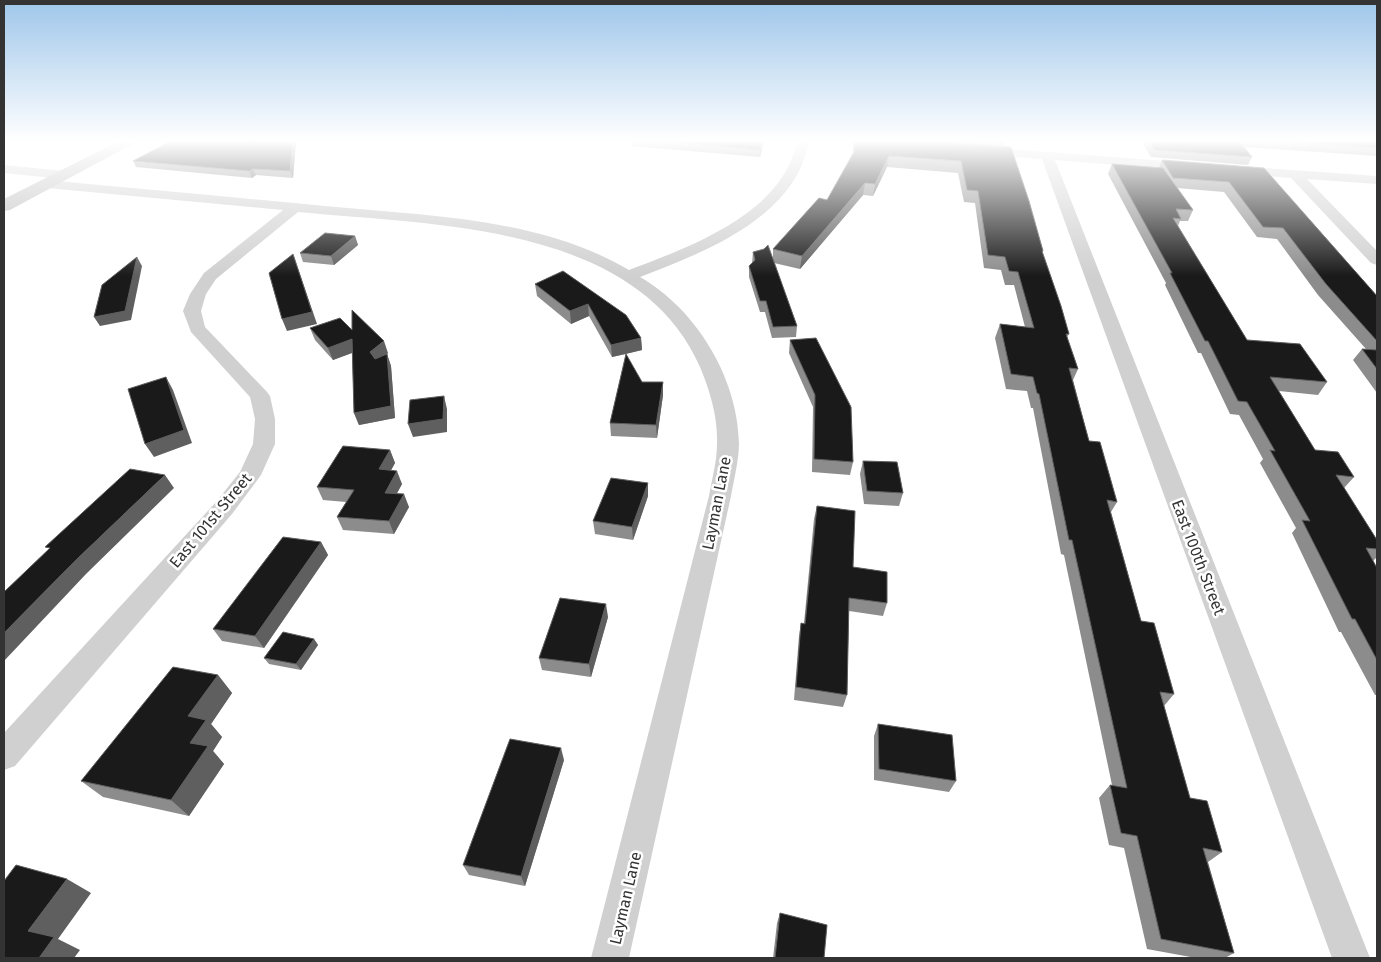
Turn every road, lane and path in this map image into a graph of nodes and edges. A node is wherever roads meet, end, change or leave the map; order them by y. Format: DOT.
graph roads {
  1 [pos="43,186"];
  2 [pos="67,186"];
  3 [pos="783,186"];
  4 [pos="1058,186"];
  5 [pos="1306,186"];
  6 [pos="4,206"];
  7 [pos="296,207"];
  8 [pos="1377,260"];
  9 [pos="628,276"];
  10 [pos="4,755"];
  11 [pos="610,958"];
  12 [pos="1351,958"];
  1 -- 6 [label="street"];
  2 -- 7 [label="street, Layman Lane"];
  3 -- 9 [label="street"];
  4 -- 12 [label="street, East 100th Street"];
  5 -- 8 [label="street"];
  7 -- 9 [label="street, Layman Lane"];
  7 -- 10 [label="street, East 101st Street"];
  9 -- 11 [label="street, Layman Lane"];
}
